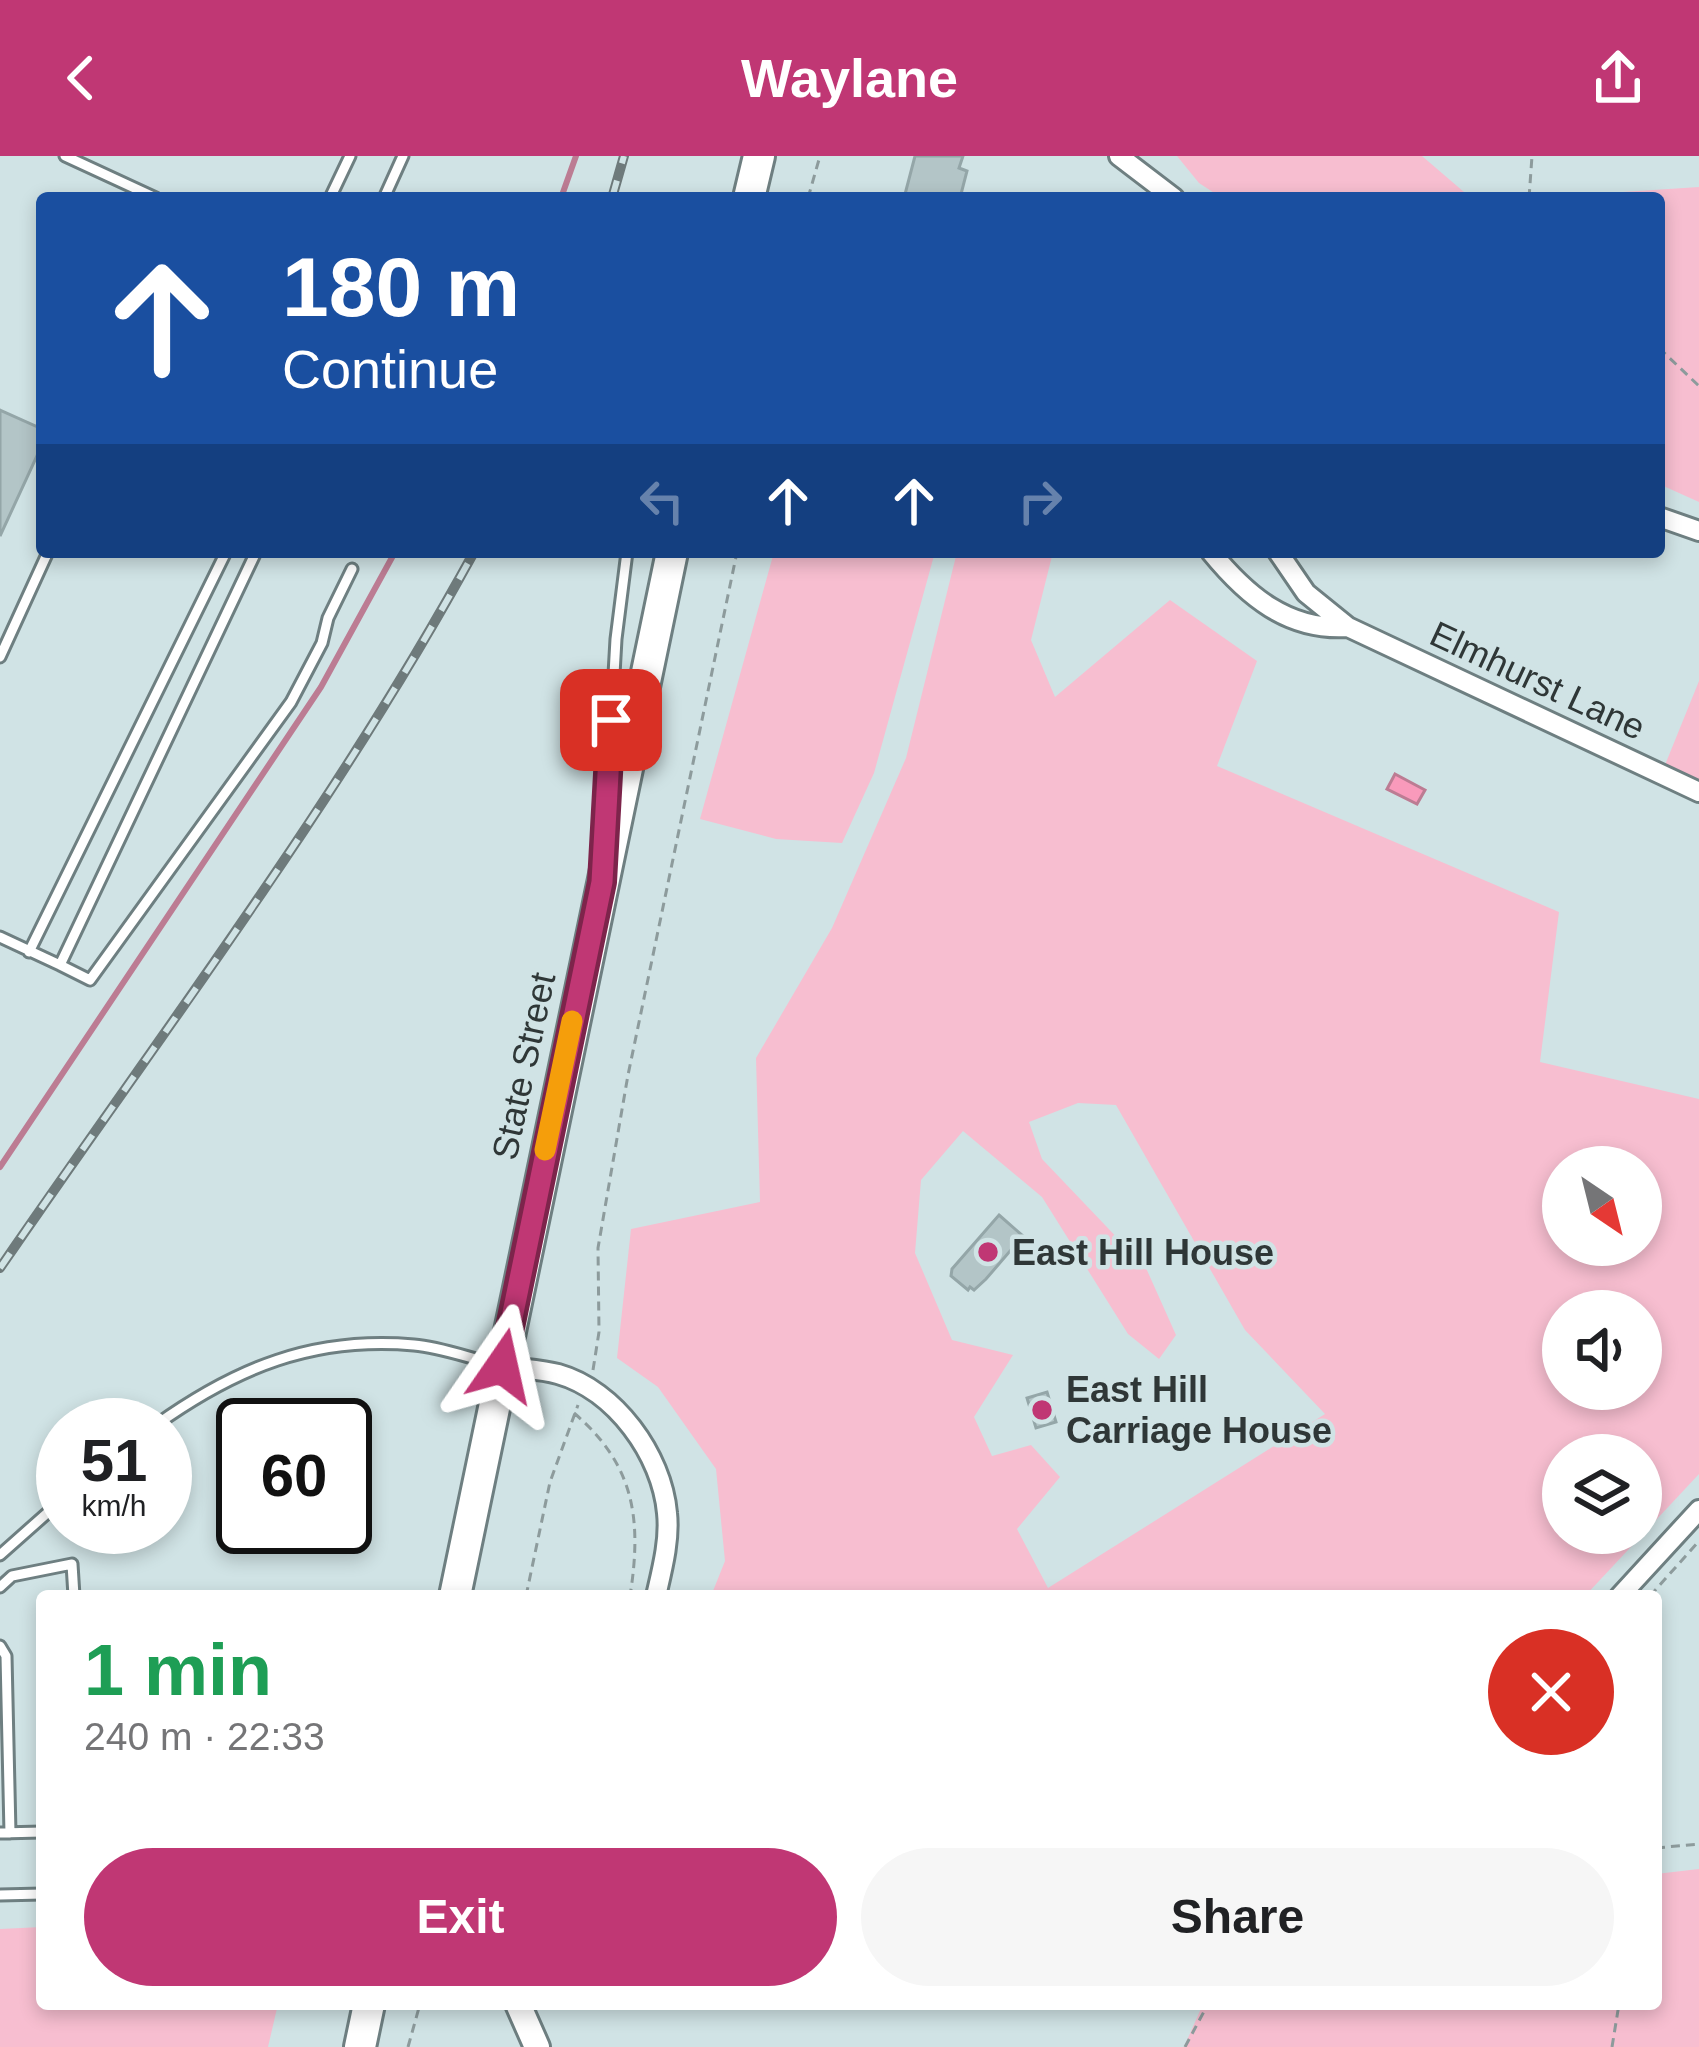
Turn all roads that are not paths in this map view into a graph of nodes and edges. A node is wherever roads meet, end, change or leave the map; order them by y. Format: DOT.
graph roads {
  1 [pos="65,156"];
  2 [pos="104,156"];
  3 [pos="350,156"];
  4 [pos="403,156"];
  5 [pos="759,156"];
  6 [pos="1119,156"];
  7 [pos="97,172"];
  8 [pos="142,192"];
  9 [pos="333,192"];
  10 [pos="387,192"];
  11 [pos="755,192"];
  12 [pos="1166,192"];
  13 [pos="1665,519"];
  14 [pos="1699,531"];
  15 [pos="45,558"];
  16 [pos="223,558"];
  17 [pos="253,558"];
  18 [pos="626,558"];
  19 [pos="671,558"];
  20 [pos="1216,558"];
  21 [pos="1281,558"];
  22 [pos="352,569"];
  23 [pos="1348,627"];
  24 [pos="0,656"];
  25 [pos="1699,792"];
  26 [pos="602,882"];
  27 [pos="0,937"];
  28 [pos="29,952"];
  29 [pos="60,965"];
  30 [pos="502,1366"];
  31 [pos="192,1399"];
  32 [pos="1699,1510"];
  33 [pos="36,1523"];
  34 [pos="0,1555"];
  35 [pos="0,1587"];
  36 [pos="74,1590"];
  37 [pos="455,1590"];
  38 [pos="657,1590"];
  39 [pos="1626,1590"];
  40 [pos="0,1646"];
  41 [pos="36,1832"];
  42 [pos="5,1833"];
  43 [pos="36,1894"];
  44 [pos="0,1895"];
  45 [pos="368,2010"];
  46 [pos="521,2010"];
  47 [pos="360,2047"];
  48 [pos="537,2047"];
  1 -- 7 [label="lane"];
  2 -- 7 [label="lane"];
  3 -- 9 [label="lane"];
  4 -- 10 [label="lane"];
  5 -- 11 [label="main road"];
  6 -- 12 [label="street"];
  7 -- 8 [label="lane"];
  13 -- 14 [label="street"];
  15 -- 24 [label="lane"];
  16 -- 28 [label="lane"];
  17 -- 29 [label="lane"];
  18 -- 26 [label="lane"];
  19 -- 26 [label="main road, State Street"];
  20 -- 23 [label="street, Elmhurst Lane"];
  21 -- 23 [label="street, Elmhurst Lane"];
  22 -- 29 [label="lane"];
  23 -- 25 [label="street, Elmhurst Lane"];
  26 -- 30 [label="main road, State Street"];
  27 -- 28 [label="lane"];
  28 -- 29 [label="lane"];
  30 -- 31 [label="lane"];
  30 -- 37 [label="main road, State Street"];
  30 -- 38 [label="street"];
  32 -- 39 [label="street"];
  33 -- 34 [label="lane"];
  35 -- 36 [label="lane"];
  40 -- 42 [label="lane"];
  41 -- 42 [label="lane"];
  43 -- 44 [label="lane"];
  45 -- 47 [label="main road"];
  46 -- 48 [label="street"];
}
